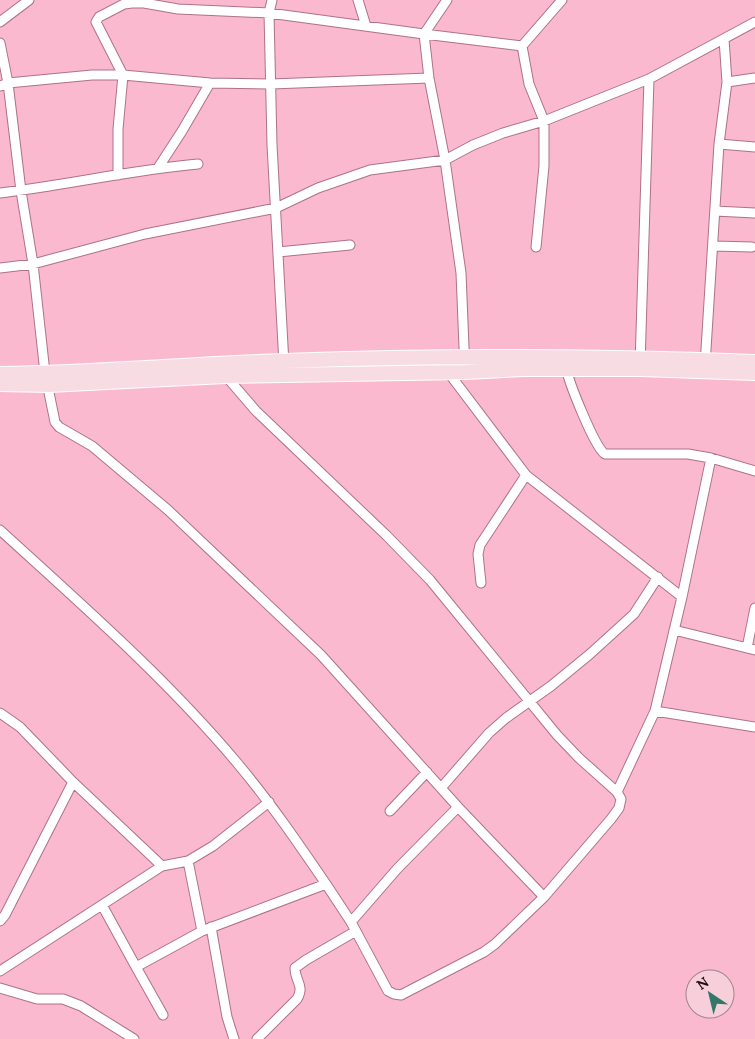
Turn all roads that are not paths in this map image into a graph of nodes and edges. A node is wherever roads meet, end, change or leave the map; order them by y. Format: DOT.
graph roads {
  1 [pos="29,0"];
  2 [pos="272,0"];
  3 [pos="358,0"];
  4 [pos="447,0"];
  5 [pos="562,0"];
  6 [pos="207,5"];
  7 [pos="269,13"];
  8 [pos="0,22"];
  9 [pos="755,22"];
  10 [pos="366,26"];
  11 [pos="424,34"];
  12 [pos="724,39"];
  13 [pos="0,43"];
  14 [pos="522,46"];
  15 [pos="123,74"];
  16 [pos="428,78"];
  17 [pos="755,78"];
  18 [pos="649,79"];
  19 [pos="727,82"];
  20 [pos="210,83"];
  21 [pos="4,84"];
  22 [pos="271,84"];
  23 [pos="544,121"];
  24 [pos="719,144"];
  25 [pos="755,147"];
  26 [pos="445,160"];
  27 [pos="198,164"];
  28 [pos="158,168"];
  29 [pos="118,175"];
  30 [pos="21,191"];
  31 [pos="0,193"];
  32 [pos="276,208"];
  33 [pos="715,211"];
  34 [pos="755,213"];
  35 [pos="350,245"];
  36 [pos="713,246"];
  37 [pos="536,247"];
  38 [pos="752,247"];
  39 [pos="278,252"];
  40 [pos="33,264"];
  41 [pos="0,268"];
  42 [pos="464,357"];
  43 [pos="445,358"];
  44 [pos="755,362"];
  45 [pos="525,363"];
  46 [pos="566,364"];
  47 [pos="640,364"];
  48 [pos="705,366"];
  49 [pos="284,368"];
  50 [pos="222,370"];
  51 [pos="448,372"];
  52 [pos="465,372"];
  53 [pos="755,373"];
  54 [pos="0,374"];
  55 [pos="47,379"];
  56 [pos="0,384"];
  57 [pos="711,458"];
  58 [pos="755,470"];
  59 [pos="526,475"];
  60 [pos="0,530"];
  61 [pos="658,577"];
  62 [pos="480,583"];
  63 [pos="682,597"];
  64 [pos="755,608"];
  65 [pos="674,630"];
  66 [pos="751,649"];
  67 [pos="530,701"];
  68 [pos="654,711"];
  69 [pos="0,713"];
  70 [pos="755,727"];
  71 [pos="427,772"];
  72 [pos="73,782"];
  73 [pos="440,788"];
  74 [pos="617,792"];
  75 [pos="269,802"];
  76 [pos="458,807"];
  77 [pos="390,810"];
  78 [pos="188,861"];
  79 [pos="162,866"];
  80 [pos="326,884"];
  81 [pos="544,897"];
  82 [pos="102,905"];
  83 [pos="0,921"];
  84 [pos="351,922"];
  85 [pos="211,927"];
  86 [pos="202,931"];
  87 [pos="356,931"];
  88 [pos="136,967"];
  89 [pos="0,971"];
  90 [pos="0,988"];
  91 [pos="163,1015"];
  92 [pos="134,1039"];
  93 [pos="234,1039"];
  94 [pos="257,1039"];
  1 -- 8 [label="street"];
  2 -- 7 [label="street"];
  3 -- 10 [label="street"];
  4 -- 11 [label="street"];
  5 -- 14 [label="street"];
  6 -- 7 [label="street"];
  6 -- 15 [label="street"];
  7 -- 10 [label="street"];
  7 -- 22 [label="street"];
  9 -- 12 [label="street"];
  10 -- 11 [label="street"];
  11 -- 14 [label="street"];
  11 -- 16 [label="street"];
  12 -- 18 [label="street"];
  12 -- 19 [label="street"];
  13 -- 21 [label="street"];
  14 -- 23 [label="street"];
  15 -- 20 [label="street"];
  15 -- 21 [label="street"];
  15 -- 29 [label="street"];
  16 -- 22 [label="street"];
  16 -- 26 [label="street"];
  17 -- 19 [label="street"];
  18 -- 23 [label="street"];
  18 -- 47 [label="street"];
  19 -- 24 [label="street"];
  20 -- 22 [label="street"];
  20 -- 28 [label="street"];
  21 -- 30 [label="street"];
  22 -- 32 [label="street"];
  23 -- 26 [label="street"];
  23 -- 37 [label="street"];
  24 -- 25 [label="street"];
  24 -- 33 [label="street"];
  26 -- 32 [label="street"];
  26 -- 42 [label="street"];
  27 -- 28 [label="street"];
  28 -- 29 [label="street"];
  29 -- 30 [label="street"];
  30 -- 31 [label="street"];
  30 -- 40 [label="street"];
  32 -- 39 [label="street"];
  32 -- 40 [label="street"];
  33 -- 34 [label="street"];
  33 -- 36 [label="street"];
  35 -- 39 [label="street"];
  36 -- 38 [label="street"];
  36 -- 48 [label="street"];
  39 -- 49 [label="street"];
  40 -- 41 [label="street"];
  40 -- 55 [label="street"];
  42 -- 43 [label="main road"];
  42 -- 45 [label="main road"];
  42 -- 52 [label="street"];
  43 -- 49 [label="main road"];
  43 -- 51 [label="street"];
  44 -- 48 [label="main road"];
  45 -- 46 [label="main road"];
  45 -- 52 [label="main road"];
  46 -- 47 [label="main road"];
  46 -- 57 [label="street"];
  47 -- 48 [label="main road"];
  48 -- 53 [label="main road"];
  49 -- 50 [label="main road"];
  49 -- 51 [label="main road"];
  50 -- 55 [label="main road"];
  50 -- 67 [label="street"];
  51 -- 52 [label="main road"];
  51 -- 59 [label="street"];
  54 -- 55 [label="main road"];
  55 -- 56 [label="main road"];
  55 -- 71 [label="street"];
  57 -- 58 [label="street"];
  57 -- 63 [label="street"];
  59 -- 61 [label="street"];
  59 -- 62 [label="street"];
  60 -- 75 [label="street"];
  61 -- 63 [label="street"];
  61 -- 67 [label="street"];
  63 -- 65 [label="street"];
  64 -- 66 [label="street"];
  65 -- 66 [label="street"];
  65 -- 68 [label="street"];
  67 -- 73 [label="street"];
  67 -- 74 [label="street"];
  68 -- 70 [label="street"];
  68 -- 74 [label="street"];
  69 -- 72 [label="street"];
  71 -- 73 [label="street"];
  71 -- 77 [label="street"];
  72 -- 79 [label="street"];
  72 -- 83 [label="street"];
  73 -- 76 [label="street"];
  74 -- 81 [label="street"];
  75 -- 78 [label="street"];
  75 -- 80 [label="street"];
  76 -- 81 [label="street"];
  76 -- 84 [label="street"];
  78 -- 79 [label="street"];
  78 -- 86 [label="street"];
  79 -- 82 [label="street"];
  80 -- 84 [label="street"];
  80 -- 85 [label="street"];
  81 -- 87 [label="street"];
  82 -- 88 [label="street"];
  82 -- 89 [label="street"];
  84 -- 87 [label="street"];
  85 -- 86 [label="street"];
  85 -- 93 [label="street"];
  86 -- 88 [label="street"];
  87 -- 94 [label="street"];
  88 -- 91 [label="street"];
  90 -- 92 [label="street"];
}
